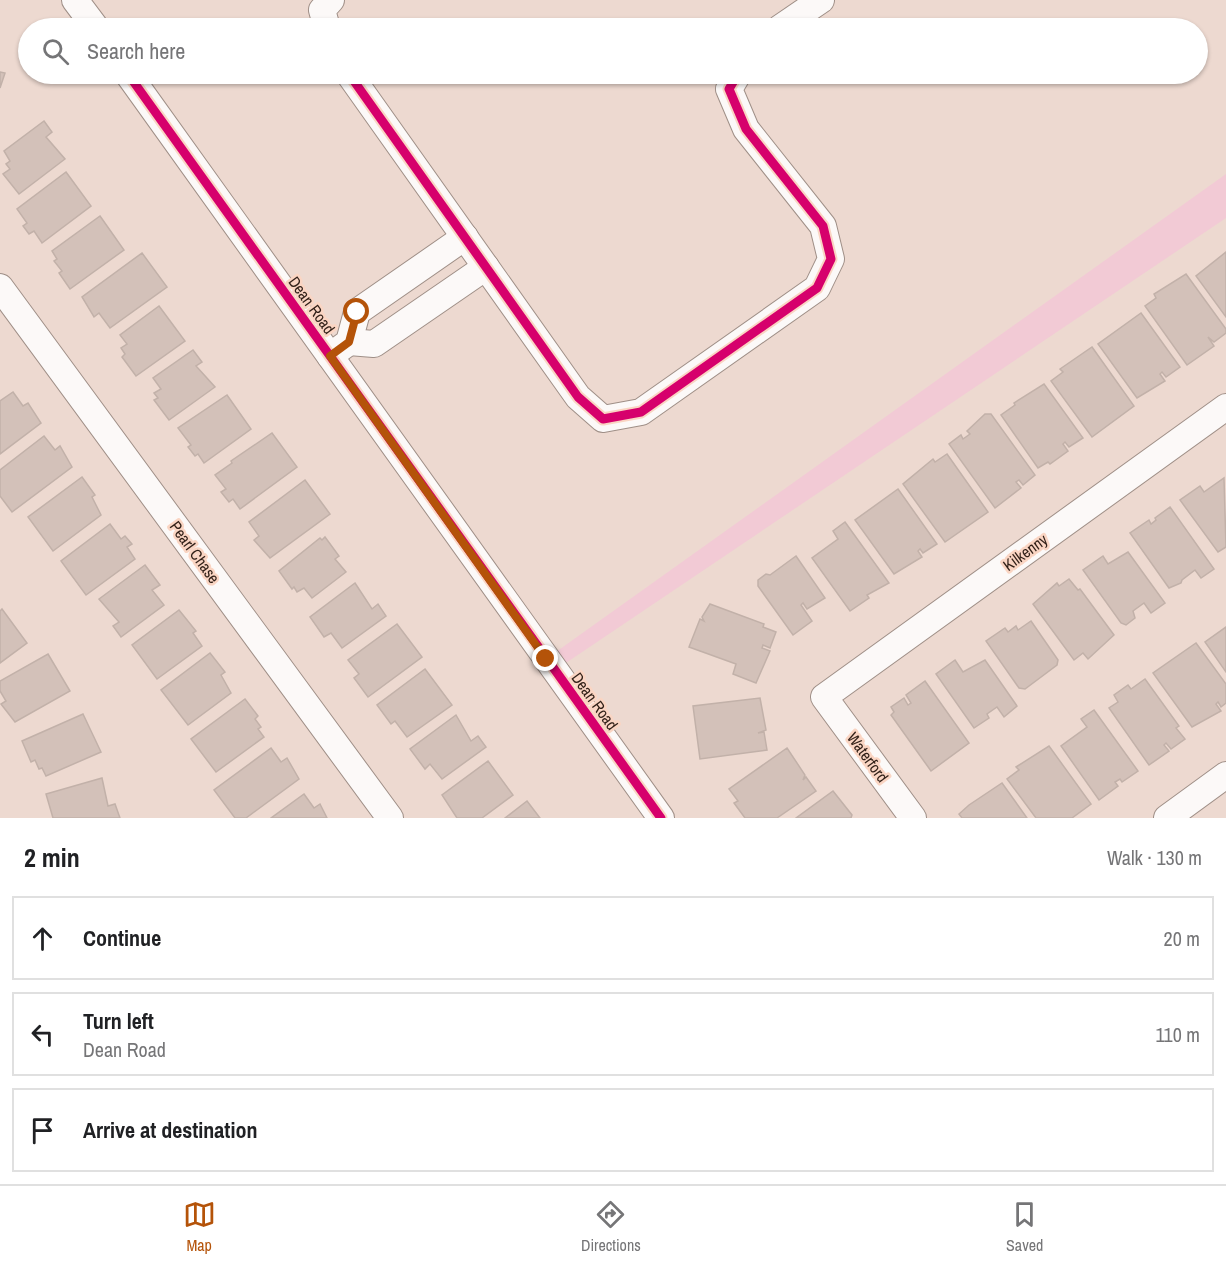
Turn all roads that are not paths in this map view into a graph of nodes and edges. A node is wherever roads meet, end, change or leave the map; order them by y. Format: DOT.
graph roads {
  1 [pos="75,0"];
  2 [pos="331,0"];
  3 [pos="821,0"];
  4 [pos="88,18"];
  5 [pos="324,18"];
  6 [pos="795,18"];
  7 [pos="136,84"];
  8 [pos="356,84"];
  9 [pos="732,84"];
  10 [pos="465,237"];
  11 [pos="486,267"];
  12 [pos="0,287"];
  13 [pos="339,349"];
  14 [pos="1226,407"];
  15 [pos="824,697"];
  16 [pos="1226,775"];
  17 [pos="390,818"];
  18 [pos="661,818"];
  19 [pos="913,818"];
  20 [pos="1167,818"];
  1 -- 4 [label="street"];
  2 -- 5 [label="street"];
  3 -- 6 [label="street"];
  7 -- 13 [label="street, Dean Road"];
  8 -- 10 [label="street"];
  9 -- 11 [label="street"];
  10 -- 11 [label="street"];
  10 -- 13 [label="street"];
  11 -- 13 [label="street"];
  12 -- 17 [label="street, Pearl Chase"];
  13 -- 18 [label="street, Dean Road"];
  14 -- 15 [label="street, Kilkenny"];
  15 -- 19 [label="street, Waterford"];
  16 -- 20 [label="street"];
}
